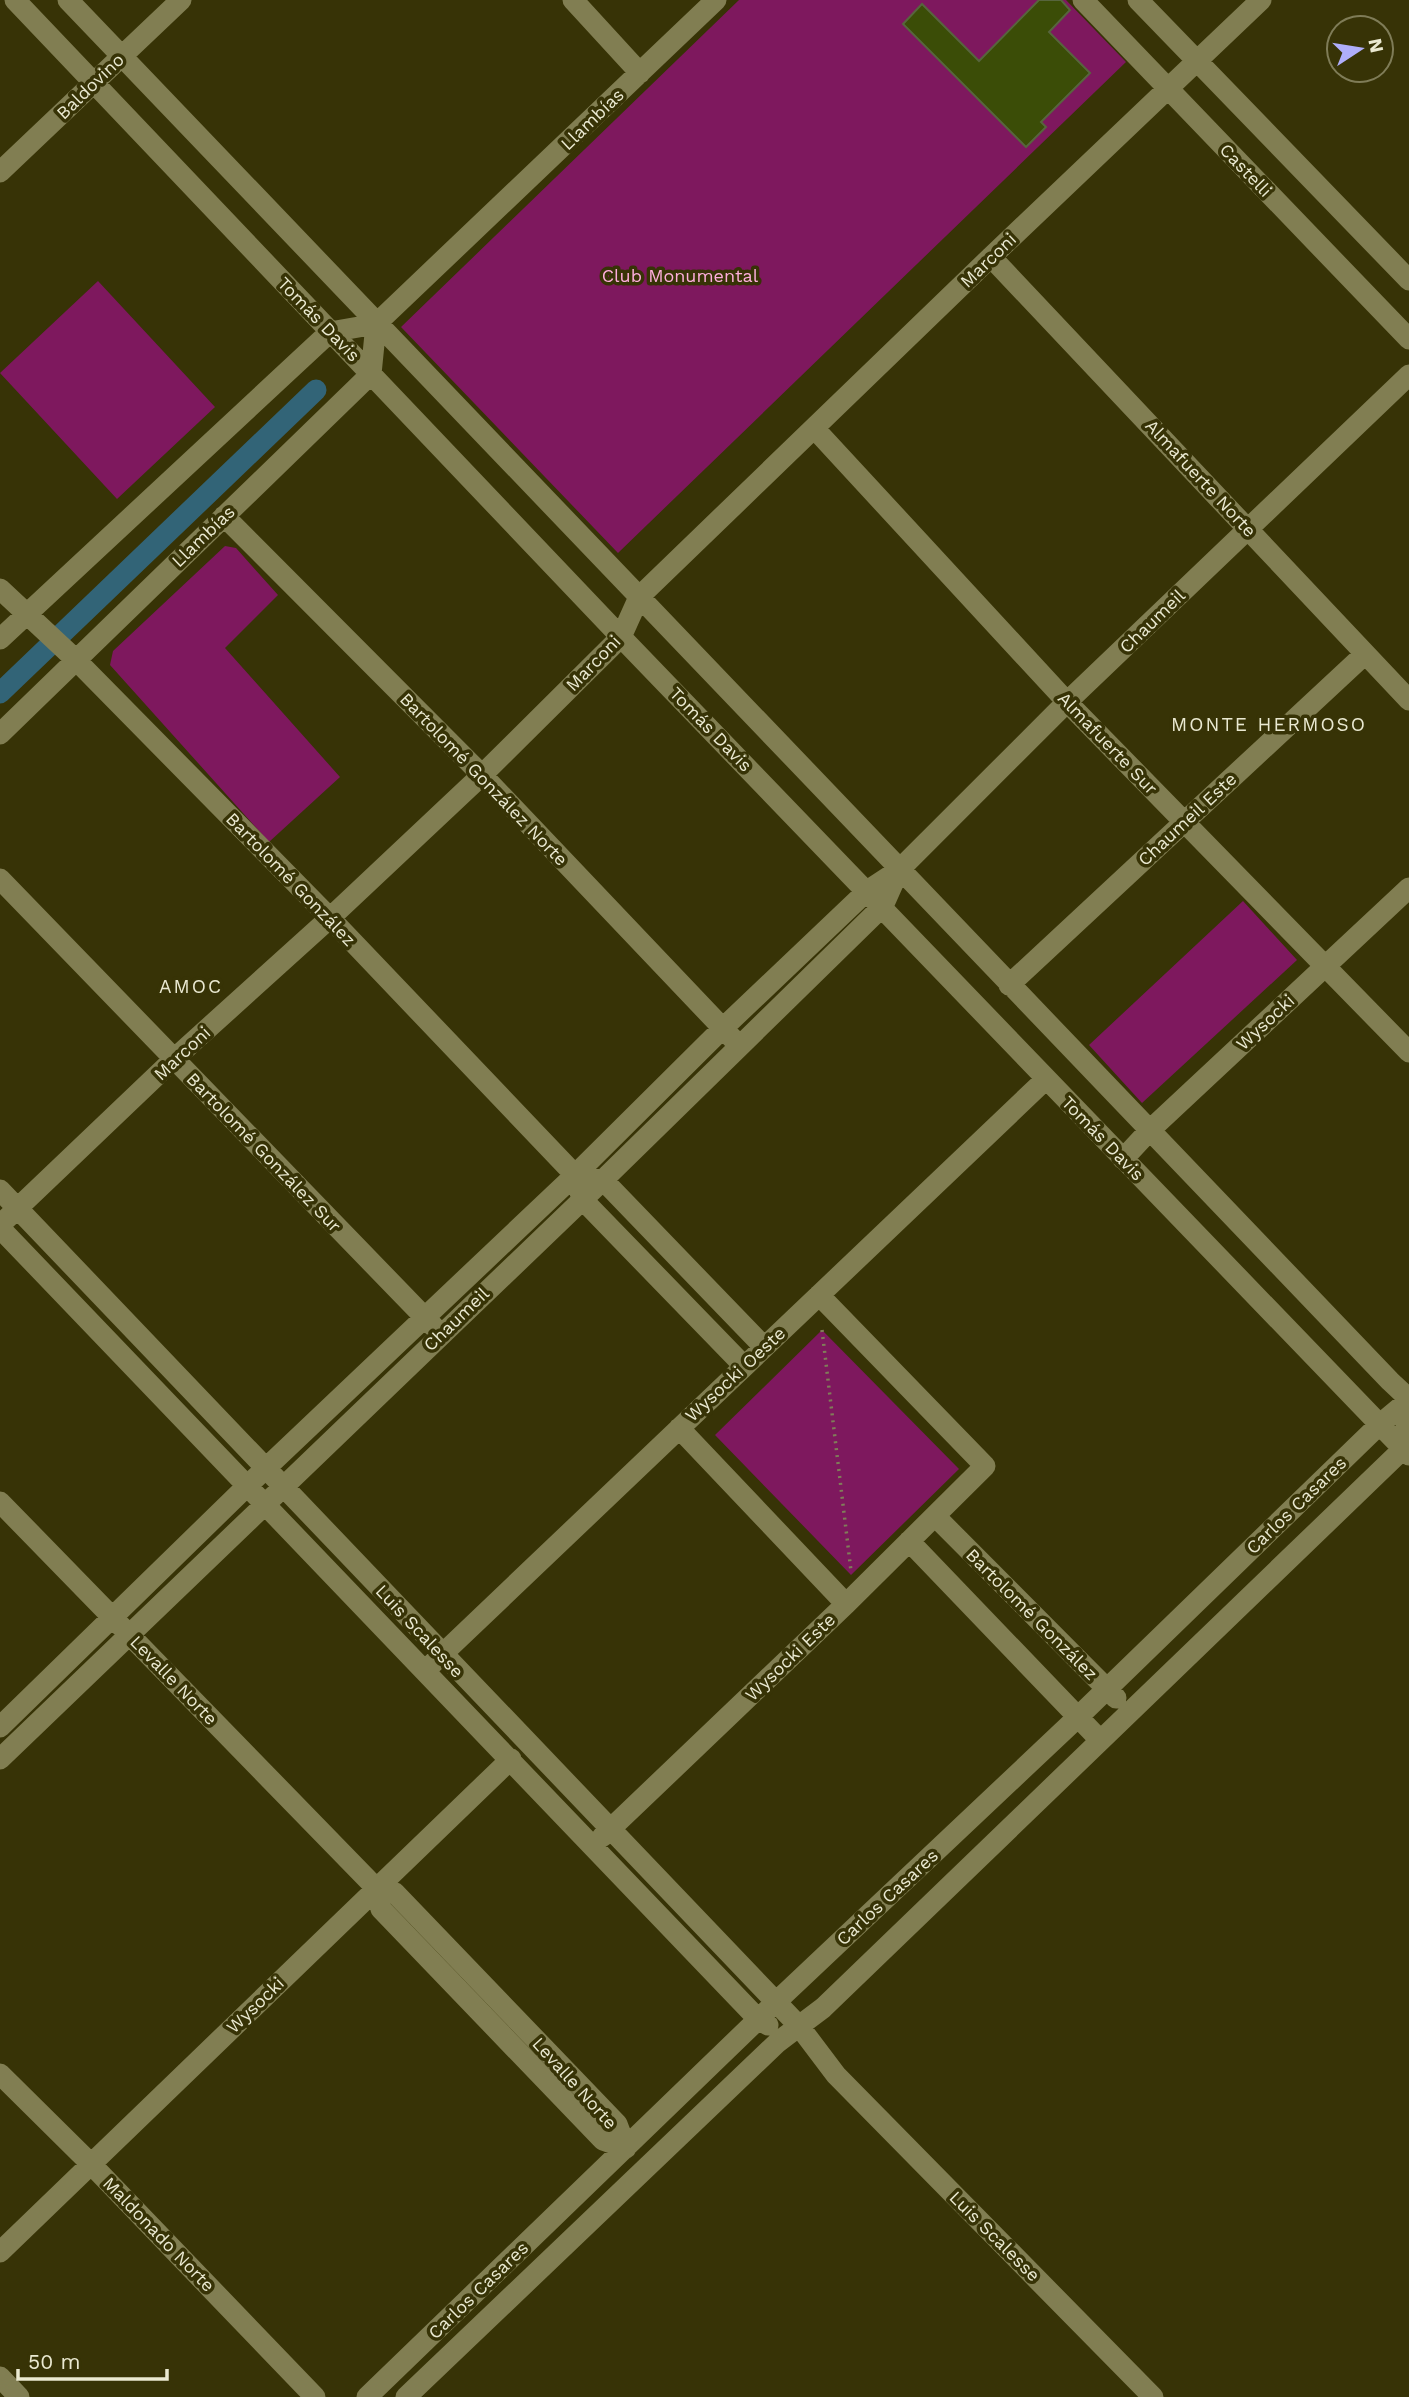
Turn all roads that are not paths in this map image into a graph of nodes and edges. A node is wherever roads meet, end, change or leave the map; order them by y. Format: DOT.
graph roads {
  1 [pos="15,0"];
  2 [pos="68,0"];
  3 [pos="181,0"];
  4 [pos="573,0"];
  5 [pos="716,0"];
  6 [pos="1083,0"];
  7 [pos="1138,0"];
  8 [pos="1261,0"];
  9 [pos="121,57"];
  10 [pos="1197,61"];
  11 [pos="640,73"];
  12 [pos="93,83"];
  13 [pos="1168,88"];
  14 [pos="0,172"];
  15 [pos="991,257"];
  16 [pos="1409,280"];
  17 [pos="376,324"];
  18 [pos="330,332"];
  19 [pos="1409,339"];
  20 [pos="371,374"];
  21 [pos="1409,375"];
  22 [pos="814,428"];
  23 [pos="225,516"];
  24 [pos="1249,528"];
  25 [pos="0,589"];
  26 [pos="639,597"];
  27 [pos="34,621"];
  28 [pos="621,637"];
  29 [pos="0,639"];
  30 [pos="68,653"];
  31 [pos="1365,654"];
  32 [pos="1409,700"];
  33 [pos="1067,702"];
  34 [pos="0,734"];
  35 [pos="482,775"];
  36 [pos="1185,822"];
  37 [pos="899,870"];
  38 [pos="0,879"];
  39 [pos="1409,888"];
  40 [pos="867,891"];
  41 [pos="883,906"];
  42 [pos="330,918"];
  43 [pos="1325,966"];
  44 [pos="1009,985"];
  45 [pos="723,1028"];
  46 [pos="740,1046"];
  47 [pos="1409,1052"];
  48 [pos="174,1059"];
  49 [pos="1046,1079"];
  50 [pos="1149,1131"];
  51 [pos="1123,1159"];
  52 [pos="575,1175"];
  53 [pos="603,1180"];
  54 [pos="0,1191"];
  55 [pos="582,1199"];
  56 [pos="17,1209"];
  57 [pos="0,1227"];
  58 [pos="819,1295"];
  59 [pos="424,1318"];
  60 [pos="441,1334"];
  61 [pos="764,1347"];
  62 [pos="744,1366"];
  63 [pos="1409,1402"];
  64 [pos="1379,1424"];
  65 [pos="679,1428"];
  66 [pos="1406,1452"];
  67 [pos="267,1468"];
  68 [pos="247,1486"];
  69 [pos="284,1486"];
  70 [pos="0,1502"];
  71 [pos="265,1503"];
  72 [pos="934,1516"];
  73 [pos="909,1541"];
  74 [pos="846,1604"];
  75 [pos="112,1616"];
  76 [pos="130,1634"];
  77 [pos="442,1654"];
  78 [pos="426,1670"];
  79 [pos="1106,1690"];
  80 [pos="1130,1712"];
  81 [pos="1078,1717"];
  82 [pos="0,1727"];
  83 [pos="1100,1740"];
  84 [pos="0,1759"];
  85 [pos="511,1759"];
  86 [pos="610,1828"];
  87 [pos="594,1846"];
  88 [pos="376,1888"];
  89 [pos="776,2002"];
  90 [pos="758,2019"];
  91 [pos="792,2031"];
  92 [pos="0,2074"];
  93 [pos="626,2148"];
  94 [pos="90,2164"];
  95 [pos="0,2252"];
  96 [pos="0,2377"];
  97 [pos="19,2397"];
  98 [pos="315,2397"];
  99 [pos="367,2397"];
  100 [pos="406,2397"];
  101 [pos="1153,2397"];
  1 -- 12 [label="street, Tomás Davis"];
  2 -- 9 [label="street"];
  3 -- 9 [label="street, Baldovino"];
  4 -- 11 [label="street"];
  5 -- 11 [label="street, Llambías"];
  6 -- 13 [label="street, Castelli"];
  7 -- 10 [label="street"];
  8 -- 10 [label="street, Marconi"];
  9 -- 12 [label="street, Baldovino"];
  9 -- 17 [label="street"];
  10 -- 13 [label="street, Marconi"];
  10 -- 16 [label="street"];
  11 -- 17 [label="street, Llambías"];
  12 -- 14 [label="street, Baldovino"];
  12 -- 18 [label="street, Tomás Davis"];
  13 -- 15 [label="street, Marconi"];
  13 -- 19 [label="street, Castelli"];
  15 -- 22 [label="street, Marconi"];
  15 -- 24 [label="street, Almafuerte Norte"];
  17 -- 18 [label="street"];
  17 -- 20 [label="street"];
  17 -- 26 [label="street"];
  18 -- 20 [label="street, Tomás Davis"];
  18 -- 27 [label="street"];
  20 -- 23 [label="street, Llambías"];
  20 -- 28 [label="street, Tomás Davis"];
  21 -- 24 [label="street, Chaumeil"];
  22 -- 26 [label="street, Marconi"];
  22 -- 33 [label="street, Almafuerte Sur"];
  23 -- 30 [label="street, Llambías"];
  23 -- 35 [label="street, Bartolomé González Norte"];
  24 -- 31 [label="street, Almafuerte Norte"];
  24 -- 33 [label="street, Chaumeil"];
  25 -- 27 [label="street, Bartolomé González"];
  26 -- 28 [label="street, Marconi"];
  26 -- 37 [label="street"];
  27 -- 29 [label="street"];
  27 -- 30 [label="street, Bartolomé González"];
  28 -- 35 [label="street, Marconi"];
  28 -- 40 [label="street, Tomás Davis"];
  30 -- 34 [label="street, Llambías"];
  30 -- 42 [label="street, Bartolomé González"];
  31 -- 32 [label="street, Almafuerte Norte"];
  31 -- 36 [label="street, Chaumeil Este"];
  33 -- 36 [label="street, Almafuerte Sur"];
  33 -- 37 [label="street, Chaumeil"];
  35 -- 42 [label="street, Marconi"];
  35 -- 45 [label="street, Bartolomé González Norte"];
  36 -- 43 [label="street, Almafuerte Sur"];
  36 -- 44 [label="street, Chaumeil Este"];
  37 -- 40 [label="street, Chaumeil"];
  37 -- 41 [label="street, Chaumeil"];
  37 -- 44 [label="street"];
  38 -- 48 [label="street, Bartolomé González Sur"];
  39 -- 43 [label="street, Wysocki"];
  40 -- 41 [label="street, Tomás Davis"];
  40 -- 45 [label="street, Chaumeil"];
  41 -- 46 [label="street, Chaumeil"];
  41 -- 49 [label="street, Tomás Davis"];
  42 -- 48 [label="street, Marconi"];
  42 -- 52 [label="street, Bartolomé González"];
  43 -- 47 [label="street, Almafuerte Sur"];
  43 -- 50 [label="street, Wysocki"];
  44 -- 50 [label="street"];
  45 -- 46 [label="street, Bartolomé González Norte"];
  45 -- 52 [label="street, Chaumeil"];
  46 -- 53 [label="street, Chaumeil"];
  48 -- 56 [label="street, Marconi"];
  48 -- 59 [label="street, Bartolomé González Sur"];
  49 -- 51 [label="street, Tomás Davis"];
  49 -- 58 [label="street, Wysocki Oeste"];
  50 -- 51 [label="street, Wysocki"];
  50 -- 63 [label="street"];
  51 -- 64 [label="street, Tomás Davis"];
  52 -- 53 [label="street"];
  52 -- 55 [label="street, Bartolomé González"];
  52 -- 59 [label="street, Chaumeil"];
  53 -- 55 [label="street, Chaumeil"];
  53 -- 61 [label="street"];
  54 -- 56 [label="street, Luis Scalesse"];
  55 -- 60 [label="street, Chaumeil"];
  55 -- 62 [label="street, Bartolomé González"];
  56 -- 57 [label="street, Marconi"];
  56 -- 67 [label="street, Luis Scalesse"];
  57 -- 68 [label="street, Luis Scalesse"];
  58 -- 61 [label="street, Wysocki Oeste"];
  58 -- 72 [label="street, Wysocki Este"];
  59 -- 60 [label="street, Bartolomé González Sur"];
  59 -- 67 [label="street, Chaumeil"];
  60 -- 69 [label="street, Chaumeil"];
  61 -- 62 [label="street, Wysocki Oeste"];
  62 -- 65 [label="street, Wysocki Oeste"];
  63 -- 64 [label="street, Carlos Casares"];
  63 -- 66 [label="street"];
  64 -- 66 [label="street, Tomás Davis"];
  64 -- 79 [label="street, Carlos Casares"];
  65 -- 74 [label="street"];
  65 -- 77 [label="street, Wysocki Oeste"];
  66 -- 80 [label="street, Carlos Casares"];
  67 -- 68 [label="street, Chaumeil"];
  67 -- 69 [label="street, Luis Scalesse"];
  68 -- 71 [label="street, Luis Scalesse"];
  68 -- 75 [label="street, Chaumeil"];
  69 -- 71 [label="street, Chaumeil"];
  69 -- 77 [label="street, Luis Scalesse"];
  70 -- 75 [label="street, Levalle Norte"];
  71 -- 76 [label="street, Chaumeil"];
  71 -- 78 [label="street, Luis Scalesse"];
  72 -- 73 [label="street, Wysocki Este"];
  72 -- 79 [label="street, Bartolomé González"];
  73 -- 74 [label="street, Wysocki Este"];
  73 -- 81 [label="street, Bartolomé González"];
  74 -- 86 [label="street, Wysocki Este"];
  75 -- 76 [label="street, Levalle Norte"];
  75 -- 82 [label="street, Chaumeil"];
  76 -- 84 [label="street, Chaumeil"];
  76 -- 88 [label="street, Levalle Norte"];
  77 -- 78 [label="street, Wysocki Oeste"];
  77 -- 86 [label="street, Luis Scalesse"];
  78 -- 85 [label="street, Luis Scalesse"];
  79 -- 80 [label="street, Bartolomé González"];
  79 -- 81 [label="street, Carlos Casares"];
  80 -- 83 [label="street, Carlos Casares"];
  81 -- 83 [label="street, Bartolomé González"];
  81 -- 89 [label="street, Carlos Casares"];
  83 -- 91 [label="street, Carlos Casares"];
  85 -- 87 [label="street, Luis Scalesse"];
  85 -- 88 [label="street, Wysocki"];
  86 -- 87 [label="street, Wysocki Este"];
  86 -- 89 [label="street, Luis Scalesse"];
  87 -- 90 [label="street, Luis Scalesse"];
  88 -- 93 [label="street, Levalle Norte"];
  88 -- 94 [label="street, Wysocki"];
  89 -- 90 [label="street, Carlos Casares"];
  89 -- 91 [label="street, Luis Scalesse"];
  90 -- 91 [label="street, Luis Scalesse"];
  90 -- 93 [label="street, Carlos Casares"];
  91 -- 100 [label="street, Carlos Casares"];
  91 -- 101 [label="street, Luis Scalesse"];
  92 -- 94 [label="street, Maldonado Norte"];
  93 -- 99 [label="street, Carlos Casares"];
  94 -- 95 [label="street, Wysocki"];
  94 -- 98 [label="street, Maldonado Norte"];
  96 -- 97 [label="street"];
}
